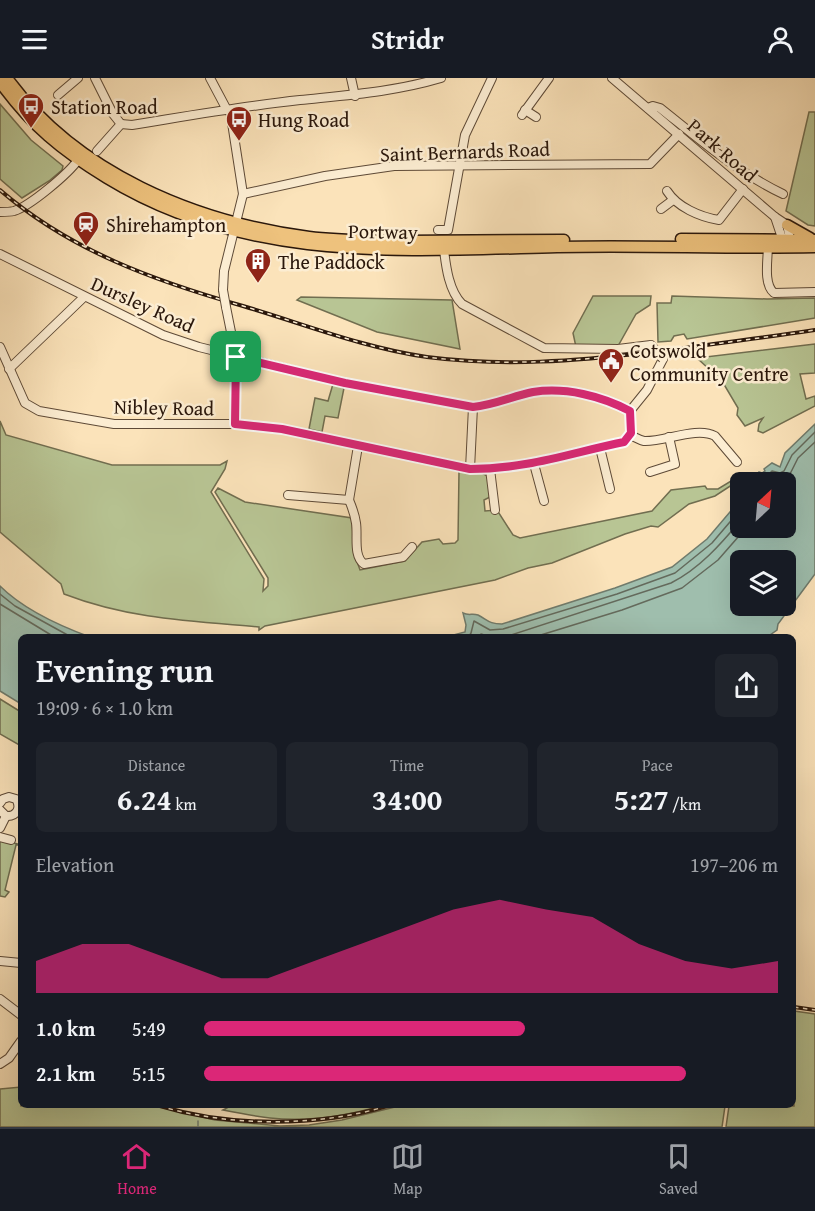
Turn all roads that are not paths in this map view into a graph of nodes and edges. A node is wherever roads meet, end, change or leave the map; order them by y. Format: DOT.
graph roads {
  1 [pos="7,78"];
  2 [pos="78,78"];
  3 [pos="95,78"];
  4 [pos="210,78"];
  5 [pos="351,78"];
  6 [pos="441,78"];
  7 [pos="492,78"];
  8 [pos="549,78"];
  9 [pos="612,78"];
  10 [pos="0,82"];
  11 [pos="58,95"];
  12 [pos="355,96"];
  13 [pos="648,108"];
  14 [pos="228,110"];
  15 [pos="536,117"];
  16 [pos="121,124"];
  17 [pos="679,134"];
  18 [pos="97,151"];
  19 [pos="78,160"];
  20 [pos="459,165"];
  21 [pos="743,189"];
  22 [pos="667,191"];
  23 [pos="243,194"];
  24 [pos="783,195"];
  25 [pos="673,200"];
  26 [pos="661,209"];
  27 [pos="0,212"];
  28 [pos="776,217"];
  29 [pos="787,225"];
  30 [pos="234,227"];
  31 [pos="438,230"];
  32 [pos="448,230"];
  33 [pos="458,230"];
  34 [pos="815,242"];
  35 [pos="768,243"];
  36 [pos="787,243"];
  37 [pos="444,250"];
  38 [pos="0,254"];
  39 [pos="815,292"];
  40 [pos="84,297"];
  41 [pos="0,347"];
  42 [pos="236,357"];
  43 [pos="9,369"];
  44 [pos="473,407"];
  45 [pos="630,411"];
  46 [pos="235,424"];
  47 [pos="630,435"];
  48 [pos="669,437"];
  49 [pos="358,446"];
  50 [pos="600,448"];
  51 [pos="737,462"];
  52 [pos="534,464"];
  53 [pos="470,469"];
  54 [pos="490,469"];
  55 [pos="650,472"];
  56 [pos="610,489"];
  57 [pos="288,495"];
  58 [pos="349,500"];
  59 [pos="544,501"];
  60 [pos="495,510"];
  61 [pos="412,547"];
  62 [pos="0,803"];
  63 [pos="3,813"];
  64 [pos="0,828"];
  65 [pos="0,837"];
  66 [pos="11,840"];
  67 [pos="0,961"];
  68 [pos="18,963"];
  69 [pos="0,999"];
  70 [pos="18,1013"];
  71 [pos="18,1045"];
  72 [pos="0,1064"];
  1 -- 30 [label="highway, Portway"];
  2 -- 11 [label="street"];
  3 -- 16 [label="street"];
  4 -- 14 [label="street"];
  5 -- 12 [label="street"];
  6 -- 12 [label="street"];
  7 -- 20 [label="street"];
  8 -- 15 [label="street"];
  9 -- 13 [label="street, Park Road"];
  10 -- 19 [label="highway, Portway"];
  12 -- 14 [label="street"];
  13 -- 17 [label="street, Park Road"];
  13 -- 24 [label="street, Park Road"];
  14 -- 16 [label="street"];
  14 -- 23 [label="street"];
  16 -- 18 [label="street"];
  17 -- 20 [label="street, Saint Bernards Road"];
  17 -- 21 [label="street, Park Road"];
  19 -- 27 [label="street"];
  19 -- 30 [label="highway, Portway"];
  20 -- 23 [label="street, Saint Bernards Road"];
  20 -- 32 [label="street"];
  21 -- 25 [label="street"];
  21 -- 28 [label="street, Park Road"];
  22 -- 25 [label="street"];
  23 -- 30 [label="street"];
  25 -- 26 [label="street"];
  28 -- 29 [label="street, Park Road"];
  28 -- 36 [label="street"];
  29 -- 34 [label="highway"];
  29 -- 36 [label="street"];
  30 -- 35 [label="highway, Portway"];
  30 -- 37 [label="highway, Portway"];
  30 -- 42 [label="street, bridge"];
  31 -- 32 [label="street"];
  32 -- 33 [label="street"];
  34 -- 36 [label="highway, Portway"];
  35 -- 36 [label="highway, Portway"];
  35 -- 37 [label="highway, Portway"];
  35 -- 39 [label="street"];
  37 -- 45 [label="street, bridge"];
  38 -- 40 [label="street, Dursley Road"];
  40 -- 42 [label="street, Dursley Road"];
  40 -- 43 [label="street"];
  41 -- 43 [label="street, Nibley Road"];
  42 -- 44 [label="street, Dursley Road"];
  42 -- 46 [label="street"];
  43 -- 46 [label="street, Nibley Road"];
  44 -- 45 [label="street, Dursley Road"];
  44 -- 53 [label="street"];
  45 -- 47 [label="street"];
  46 -- 49 [label="street, Nibley Road"];
  47 -- 48 [label="street"];
  47 -- 50 [label="street, Nibley Road"];
  48 -- 51 [label="street"];
  48 -- 55 [label="street"];
  49 -- 53 [label="street, Nibley Road"];
  49 -- 58 [label="street"];
  50 -- 52 [label="street, Nibley Road"];
  50 -- 56 [label="street"];
  52 -- 54 [label="street, Nibley Road"];
  52 -- 59 [label="street"];
  53 -- 54 [label="street, Nibley Road"];
  54 -- 60 [label="street"];
  57 -- 58 [label="street"];
  58 -- 61 [label="street"];
  62 -- 63 [label="street"];
  63 -- 64 [label="street"];
  65 -- 66 [label="street"];
  67 -- 68 [label="street"];
  69 -- 70 [label="street"];
  71 -- 72 [label="street"];
}
